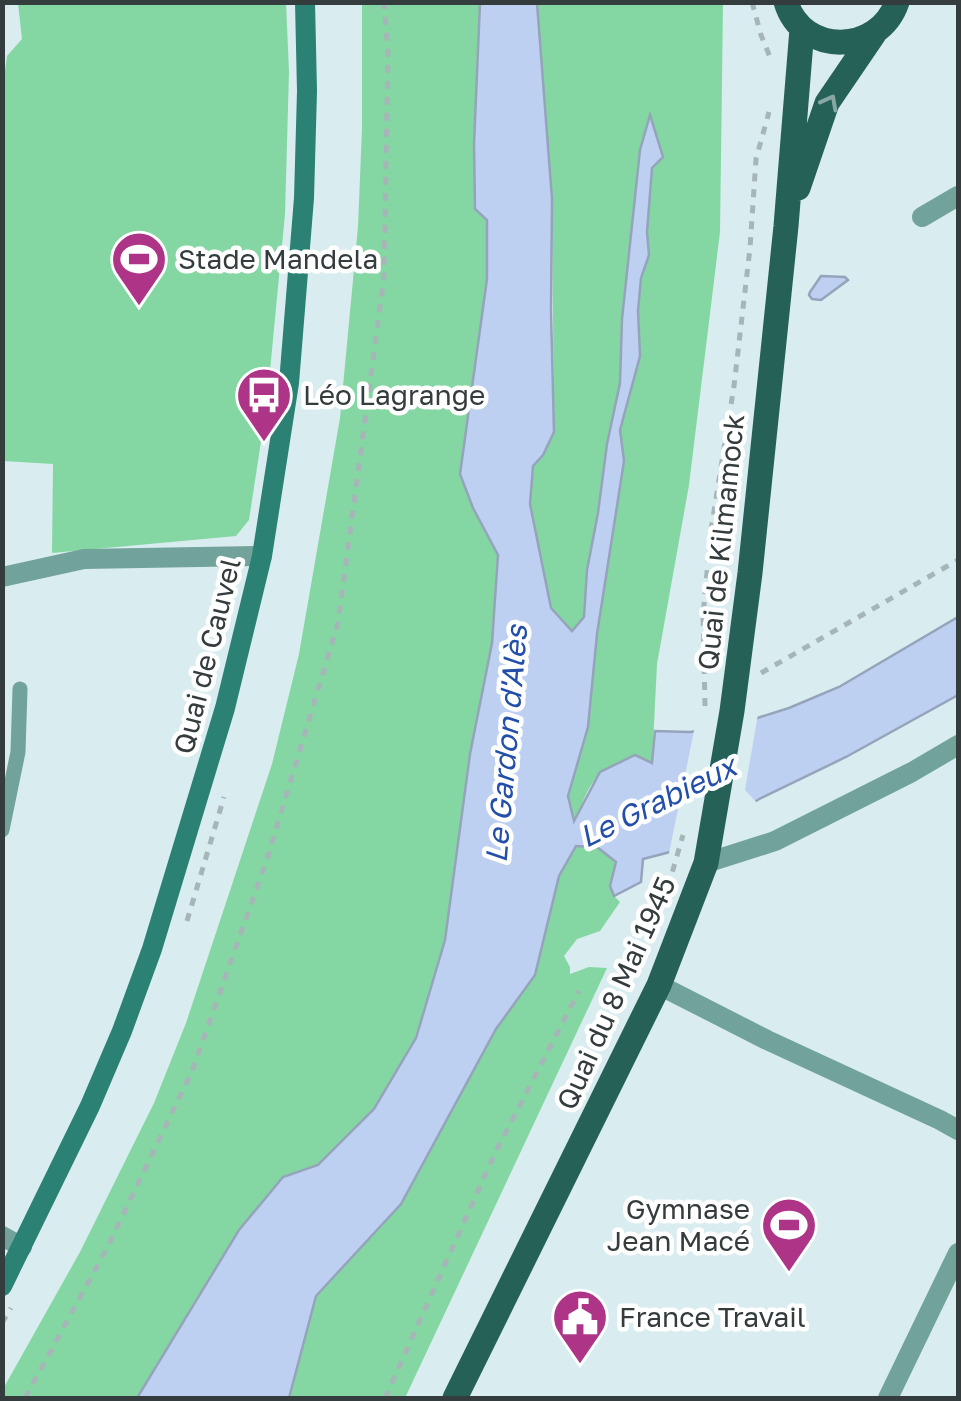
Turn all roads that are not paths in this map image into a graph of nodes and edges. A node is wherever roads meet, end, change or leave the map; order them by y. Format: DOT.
graph roads {
  1 [pos="305,2"];
  2 [pos="786,2"];
  3 [pos="900,6"];
  4 [pos="802,29"];
  5 [pos="874,34"];
  6 [pos="958,196"];
  7 [pos="922,217"];
  8 [pos="786,226"];
  9 [pos="262,556"];
  10 [pos="2,577"];
  11 [pos="20,689"];
  12 [pos="958,745"];
  13 [pos="2,830"];
  14 [pos="708,852"];
  15 [pos="658,985"];
  16 [pos="958,1130"];
  17 [pos="2,1236"];
  18 [pos="22,1247"];
  19 [pos="958,1253"];
  20 [pos="3,1283"];
  21 [pos="455,1398"];
  22 [pos="888,1398"];
  1 -- 9 [label="street, Quai de Cauvel"];
  2 -- 4 [label="main road"];
  3 -- 5 [label="main road, Quai de Kilmamock"];
  4 -- 5 [label="main road"];
  4 -- 8 [label="main road, Quai de Kilmamock"];
  8 -- 5 [label="main road, Quai de Kilmamock, one-way"];
  6 -- 7 [label="street"];
  8 -- 14 [label="main road, Quai de Kilmamock"];
  9 -- 10 [label="street"];
  9 -- 18 [label="street, Quai de Cauvel"];
  11 -- 13 [label="lane"];
  12 -- 14 [label="street, Quai du 8 Mai 1945"];
  14 -- 15 [label="main road, Quai du 8 Mai 1945"];
  15 -- 16 [label="street"];
  15 -- 21 [label="main road, Quai du 8 Mai 1945"];
  17 -- 18 [label="street"];
  18 -- 20 [label="street, Quai de Cauvel"];
  19 -- 22 [label="street"];
}
